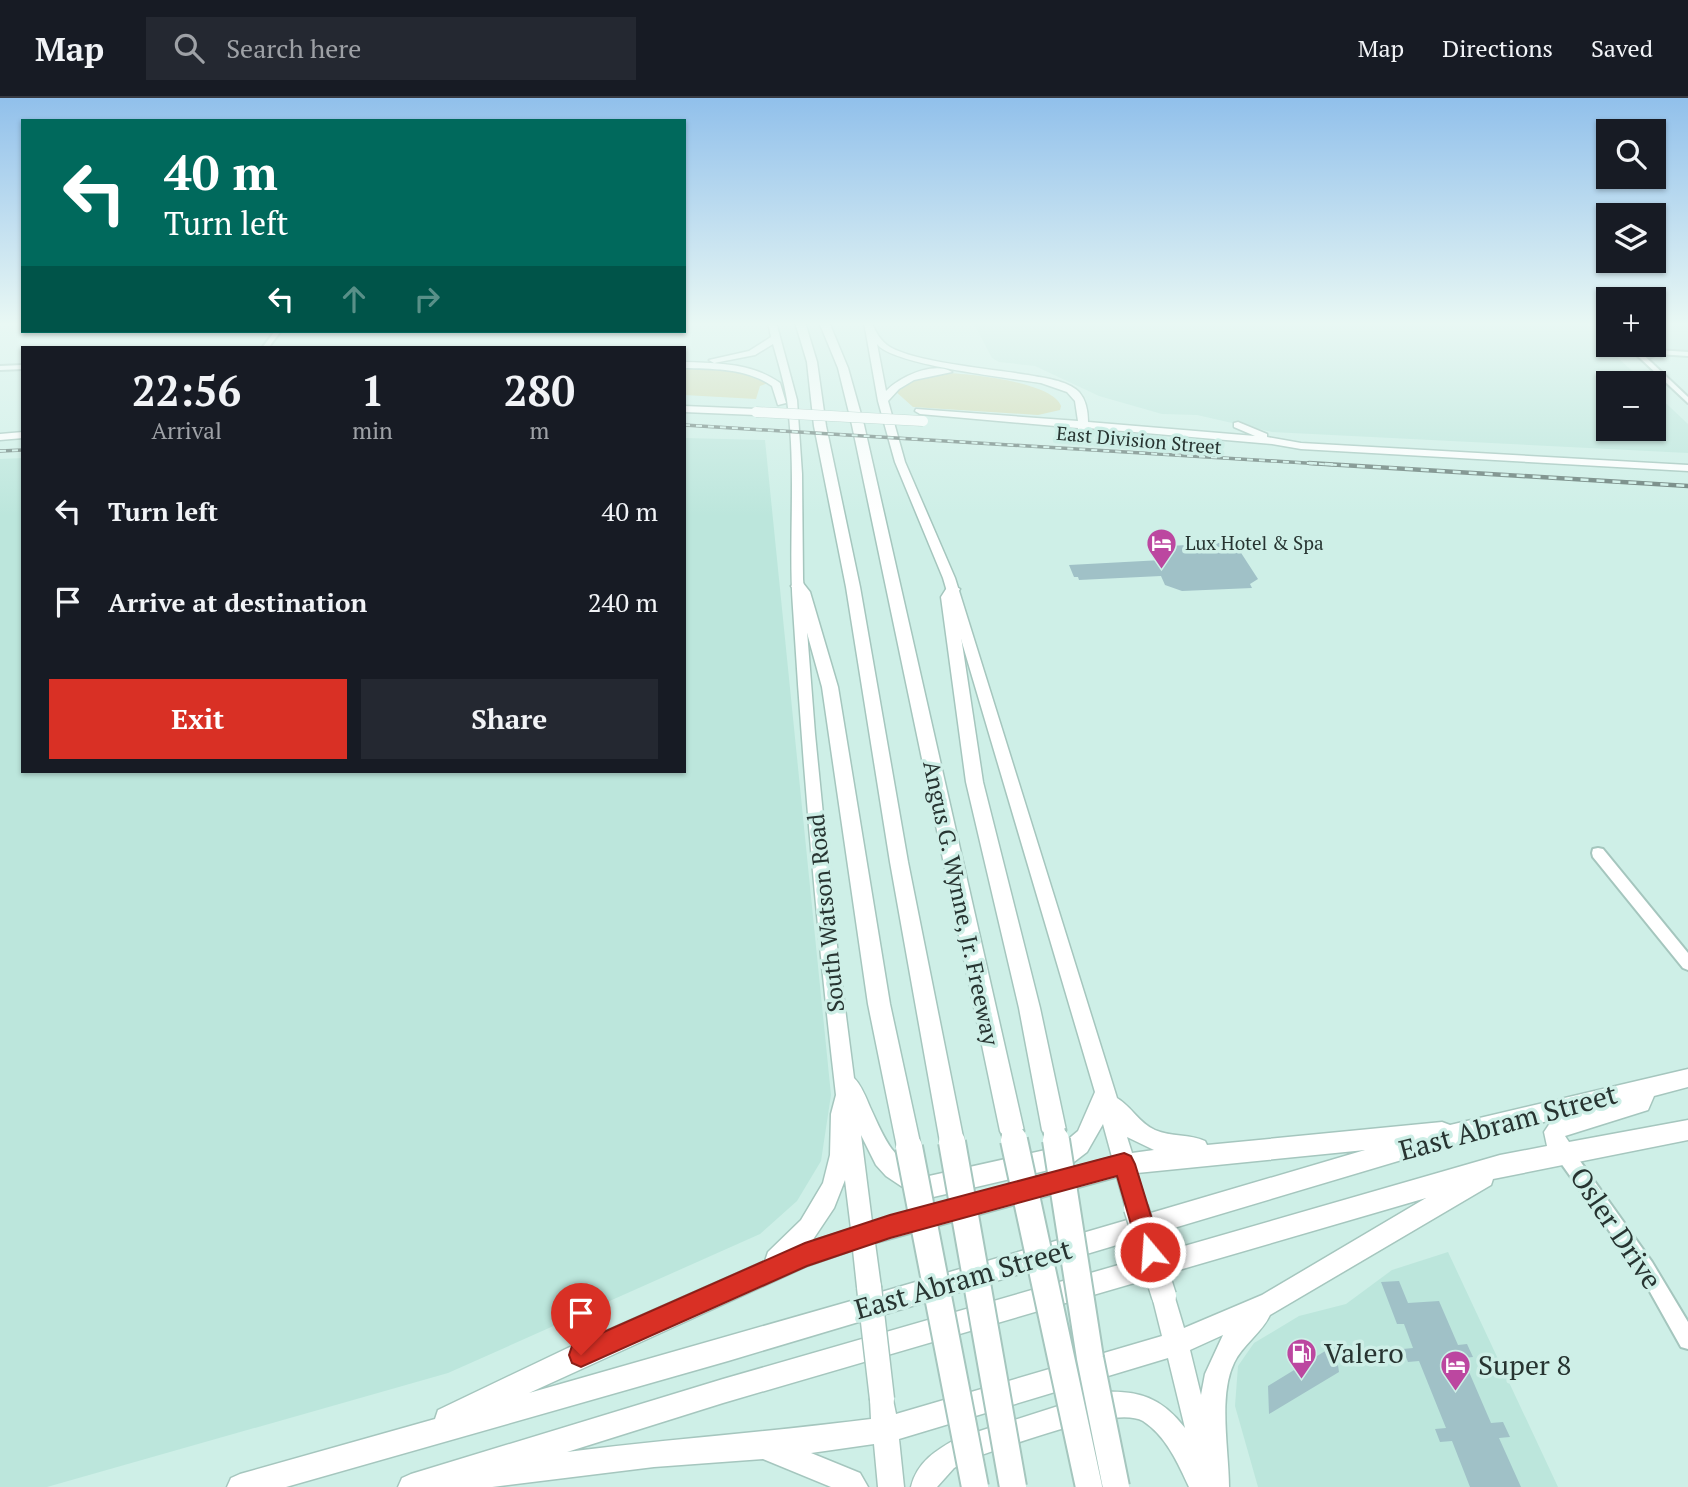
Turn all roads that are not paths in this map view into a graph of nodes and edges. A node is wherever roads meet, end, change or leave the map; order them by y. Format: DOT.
graph roads {
  1 [pos="777,387"];
  2 [pos="789,387"];
  3 [pos="815,387"];
  4 [pos="848,387"];
  5 [pos="881,387"];
  6 [pos="892,387"];
  7 [pos="1039,387"];
  8 [pos="1062,387"];
  9 [pos="1673,387"];
  10 [pos="686,398"];
  11 [pos="883,401"];
  12 [pos="1688,401"];
  13 [pos="755,407"];
  14 [pos="686,409"];
  15 [pos="791,410"];
  16 [pos="1062,413"];
  17 [pos="921,416"];
  18 [pos="1026,419"];
  19 [pos="1083,424"];
  20 [pos="1238,425"];
  21 [pos="1069,428"];
  22 [pos="21,435"];
  23 [pos="0,436"];
  24 [pos="1300,446"];
  25 [pos="1394,452"];
  26 [pos="1688,468"];
  27 [pos="798,586"];
  28 [pos="953,589"];
  29 [pos="1598,853"];
  30 [pos="1688,964"];
  31 [pos="1688,1078"];
  32 [pos="846,1081"];
  33 [pos="1648,1086"];
  34 [pos="1105,1092"];
  35 [pos="1472,1129"];
  36 [pos="1688,1130"];
  37 [pos="1244,1150"];
  38 [pos="1564,1153"];
  39 [pos="1124,1164"];
  40 [pos="1500,1166"];
  41 [pos="863,1236"];
  42 [pos="737,1287"];
  43 [pos="1270,1303"];
  44 [pos="1688,1340"];
  45 [pos="1177,1343"];
  46 [pos="885,1430"];
  47 [pos="408,1437"];
  48 [pos="763,1446"];
  49 [pos="419,1485"];
  50 [pos="240,1487"];
  51 [pos="855,1487"];
  52 [pos="891,1487"];
  53 [pos="924,1487"];
  54 [pos="975,1487"];
  55 [pos="1013,1487"];
  56 [pos="1089,1487"];
  57 [pos="1116,1487"];
  58 [pos="1202,1487"];
  59 [pos="1214,1487"];
  1 -- 15 [label="main road"];
  2 -- 15 [label="main road, South Watson Road"];
  3 -- 55 [label="highway, bridge"];
  4 -- 56 [label="highway, Angus G. Wynne, Jr. Freeway, bridge"];
  5 -- 11 [label="main road"];
  6 -- 11 [label="main road"];
  7 -- 21 [label="main road"];
  8 -- 19 [label="main road"];
  9 -- 12 [label="street"];
  10 -- 13 [label="main road, East Division Street"];
  11 -- 28 [label="main road"];
  13 -- 14 [label="main road, East Division Street"];
  13 -- 17 [label="main road, East Division Street, bridge"];
  15 -- 27 [label="main road, South Watson Road"];
  16 -- 18 [label="main road"];
  17 -- 18 [label="main road, East Division Street"];
  17 -- 21 [label="main road, East Division Street"];
  18 -- 21 [label="main road, East Division Street"];
  19 -- 21 [label="main road, East Division Street"];
  19 -- 24 [label="main road, East Division Street"];
  19 -- 24 [label="main road, East Division Street"];
  20 -- 25 [label="main road"];
  22 -- 23 [label="main road"];
  24 -- 25 [label="main road, East Division Street"];
  25 -- 26 [label="main road, East Division Street"];
  27 -- 32 [label="main road, South Watson Road"];
  27 -- 54 [label="highway, bridge"];
  28 -- 34 [label="main road"];
  28 -- 57 [label="highway, bridge"];
  29 -- 30 [label="street"];
  31 -- 33 [label="main road, East Abram Street"];
  32 -- 34 [label="main road"];
  32 -- 41 [label="main road, South Watson Road"];
  32 -- 42 [label="main road"];
  33 -- 35 [label="main road, East Abram Street"];
  33 -- 38 [label="main road"];
  34 -- 37 [label="main road"];
  34 -- 39 [label="main road"];
  35 -- 37 [label="main road"];
  35 -- 47 [label="main road, East Abram Street"];
  36 -- 38 [label="main road, East Abram Street"];
  37 -- 39 [label="main road"];
  38 -- 40 [label="main road, East Abram Street"];
  38 -- 44 [label="street, Osler Drive"];
  39 -- 41 [label="main road"];
  39 -- 45 [label="main road, bridge"];
  40 -- 43 [label="main road"];
  40 -- 49 [label="main road, East Abram Street"];
  41 -- 42 [label="main road"];
  41 -- 46 [label="main road, South Watson Road, bridge"];
  42 -- 47 [label="main road"];
  43 -- 45 [label="main road"];
  43 -- 59 [label="main road"];
  45 -- 46 [label="main road"];
  45 -- 59 [label="main road"];
  46 -- 48 [label="main road"];
  46 -- 52 [label="main road, South Watson Road"];
  47 -- 50 [label="main road, East Abram Street"];
  48 -- 49 [label="main road"];
  48 -- 51 [label="main road"];
  53 -- 58 [label="main road"];
}
